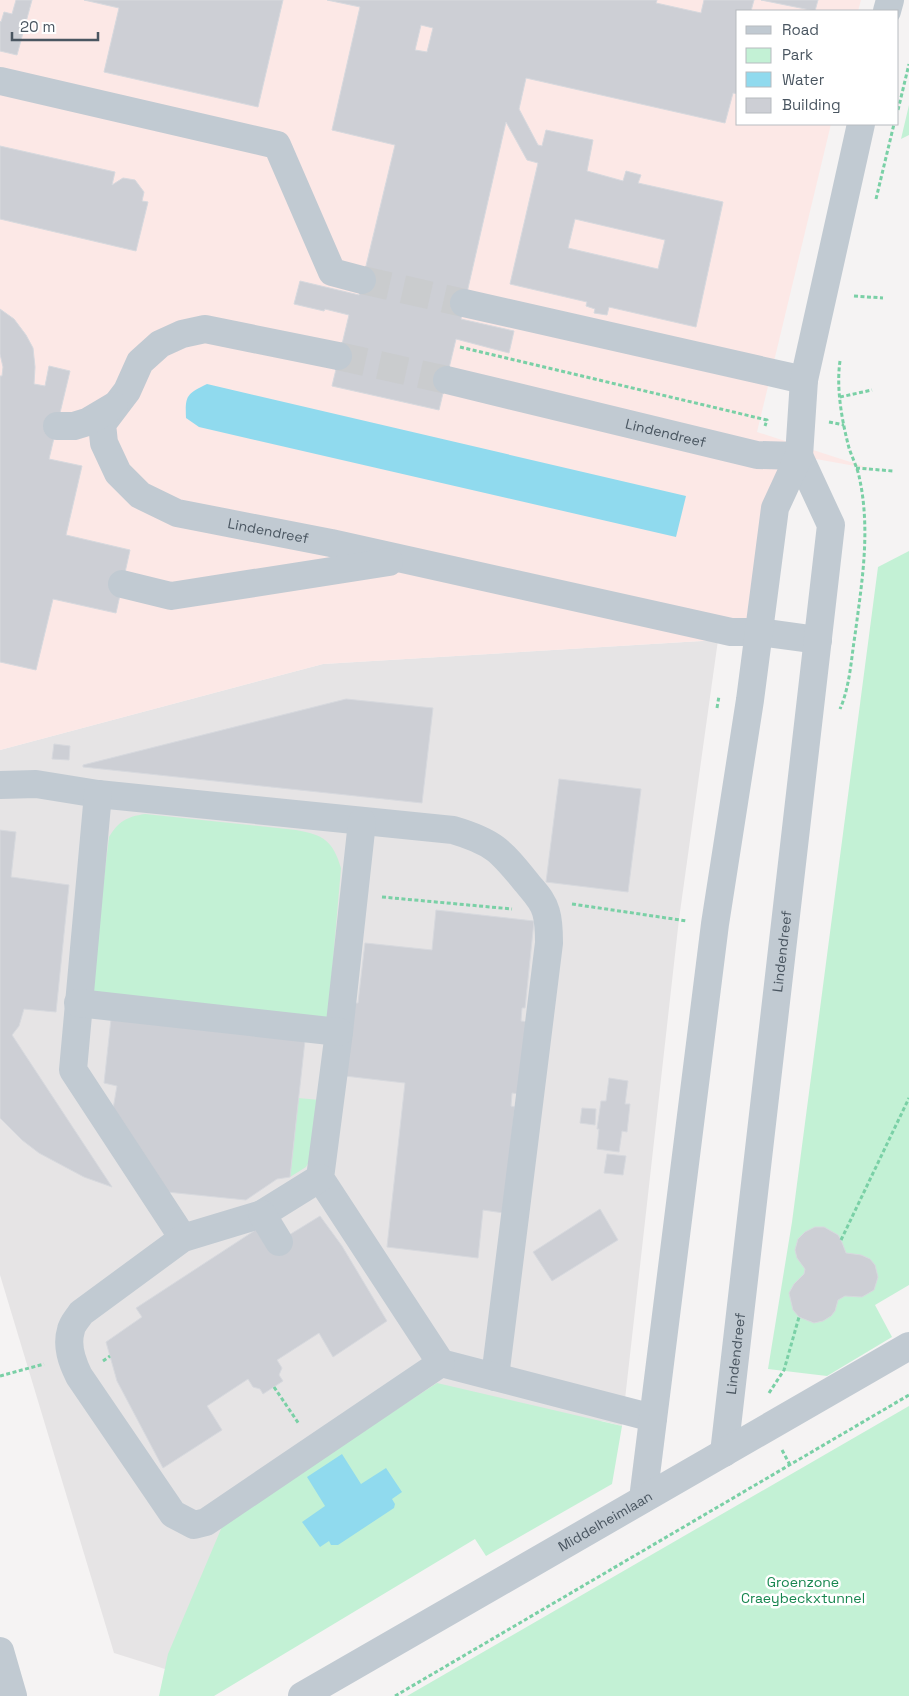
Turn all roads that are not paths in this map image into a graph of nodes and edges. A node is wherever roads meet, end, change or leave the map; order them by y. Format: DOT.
graph roads {
  1 [pos="0,81"];
  2 [pos="861,125"];
  3 [pos="362,280"];
  4 [pos="464,303"];
  5 [pos="338,356"];
  6 [pos="447,380"];
  7 [pos="804,380"];
  8 [pos="116,405"];
  9 [pos="57,426"];
  10 [pos="799,456"];
  11 [pos="403,560"];
  12 [pos="122,584"];
  13 [pos="760,632"];
  14 [pos="818,640"];
  15 [pos="0,784"];
  16 [pos="98,794"];
  17 [pos="362,822"];
  18 [pos="78,1003"];
  19 [pos="339,1032"];
  20 [pos="320,1178"];
  21 [pos="262,1214"];
  22 [pos="183,1238"];
  23 [pos="278,1242"];
  24 [pos="909,1346"];
  25 [pos="441,1363"];
  26 [pos="495,1377"];
  27 [pos="653,1418"];
  28 [pos="724,1453"];
  29 [pos="643,1499"];
  30 [pos="0,1651"];
  31 [pos="13,1696"];
  32 [pos="302,1696"];
  1 -- 3 [label="street"];
  2 -- 7 [label="street, Lindendreef"];
  4 -- 7 [label="street"];
  5 -- 8 [label="street, Lindendreef"];
  6 -- 10 [label="street, Lindendreef"];
  7 -- 10 [label="street, Lindendreef"];
  8 -- 9 [label="street"];
  8 -- 11 [label="street, Lindendreef"];
  10 -- 13 [label="street, Lindendreef"];
  10 -- 14 [label="street, Lindendreef"];
  11 -- 12 [label="street"];
  11 -- 13 [label="street, Lindendreef"];
  13 -- 14 [label="street"];
  13 -- 27 [label="street, Lindendreef"];
  14 -- 28 [label="street, Lindendreef"];
  15 -- 16 [label="street"];
  16 -- 17 [label="street"];
  16 -- 18 [label="street"];
  17 -- 19 [label="street"];
  17 -- 26 [label="street"];
  18 -- 19 [label="street"];
  18 -- 22 [label="street"];
  19 -- 20 [label="street"];
  20 -- 21 [label="street"];
  20 -- 25 [label="street"];
  21 -- 22 [label="street"];
  21 -- 23 [label="street"];
  22 -- 25 [label="street"];
  24 -- 28 [label="street, Middelheimlaan"];
  25 -- 26 [label="street"];
  26 -- 27 [label="street"];
  27 -- 29 [label="street, Lindendreef"];
  28 -- 29 [label="street, Middelheimlaan"];
  29 -- 32 [label="street, Middelheimlaan"];
  30 -- 31 [label="street"];
}
